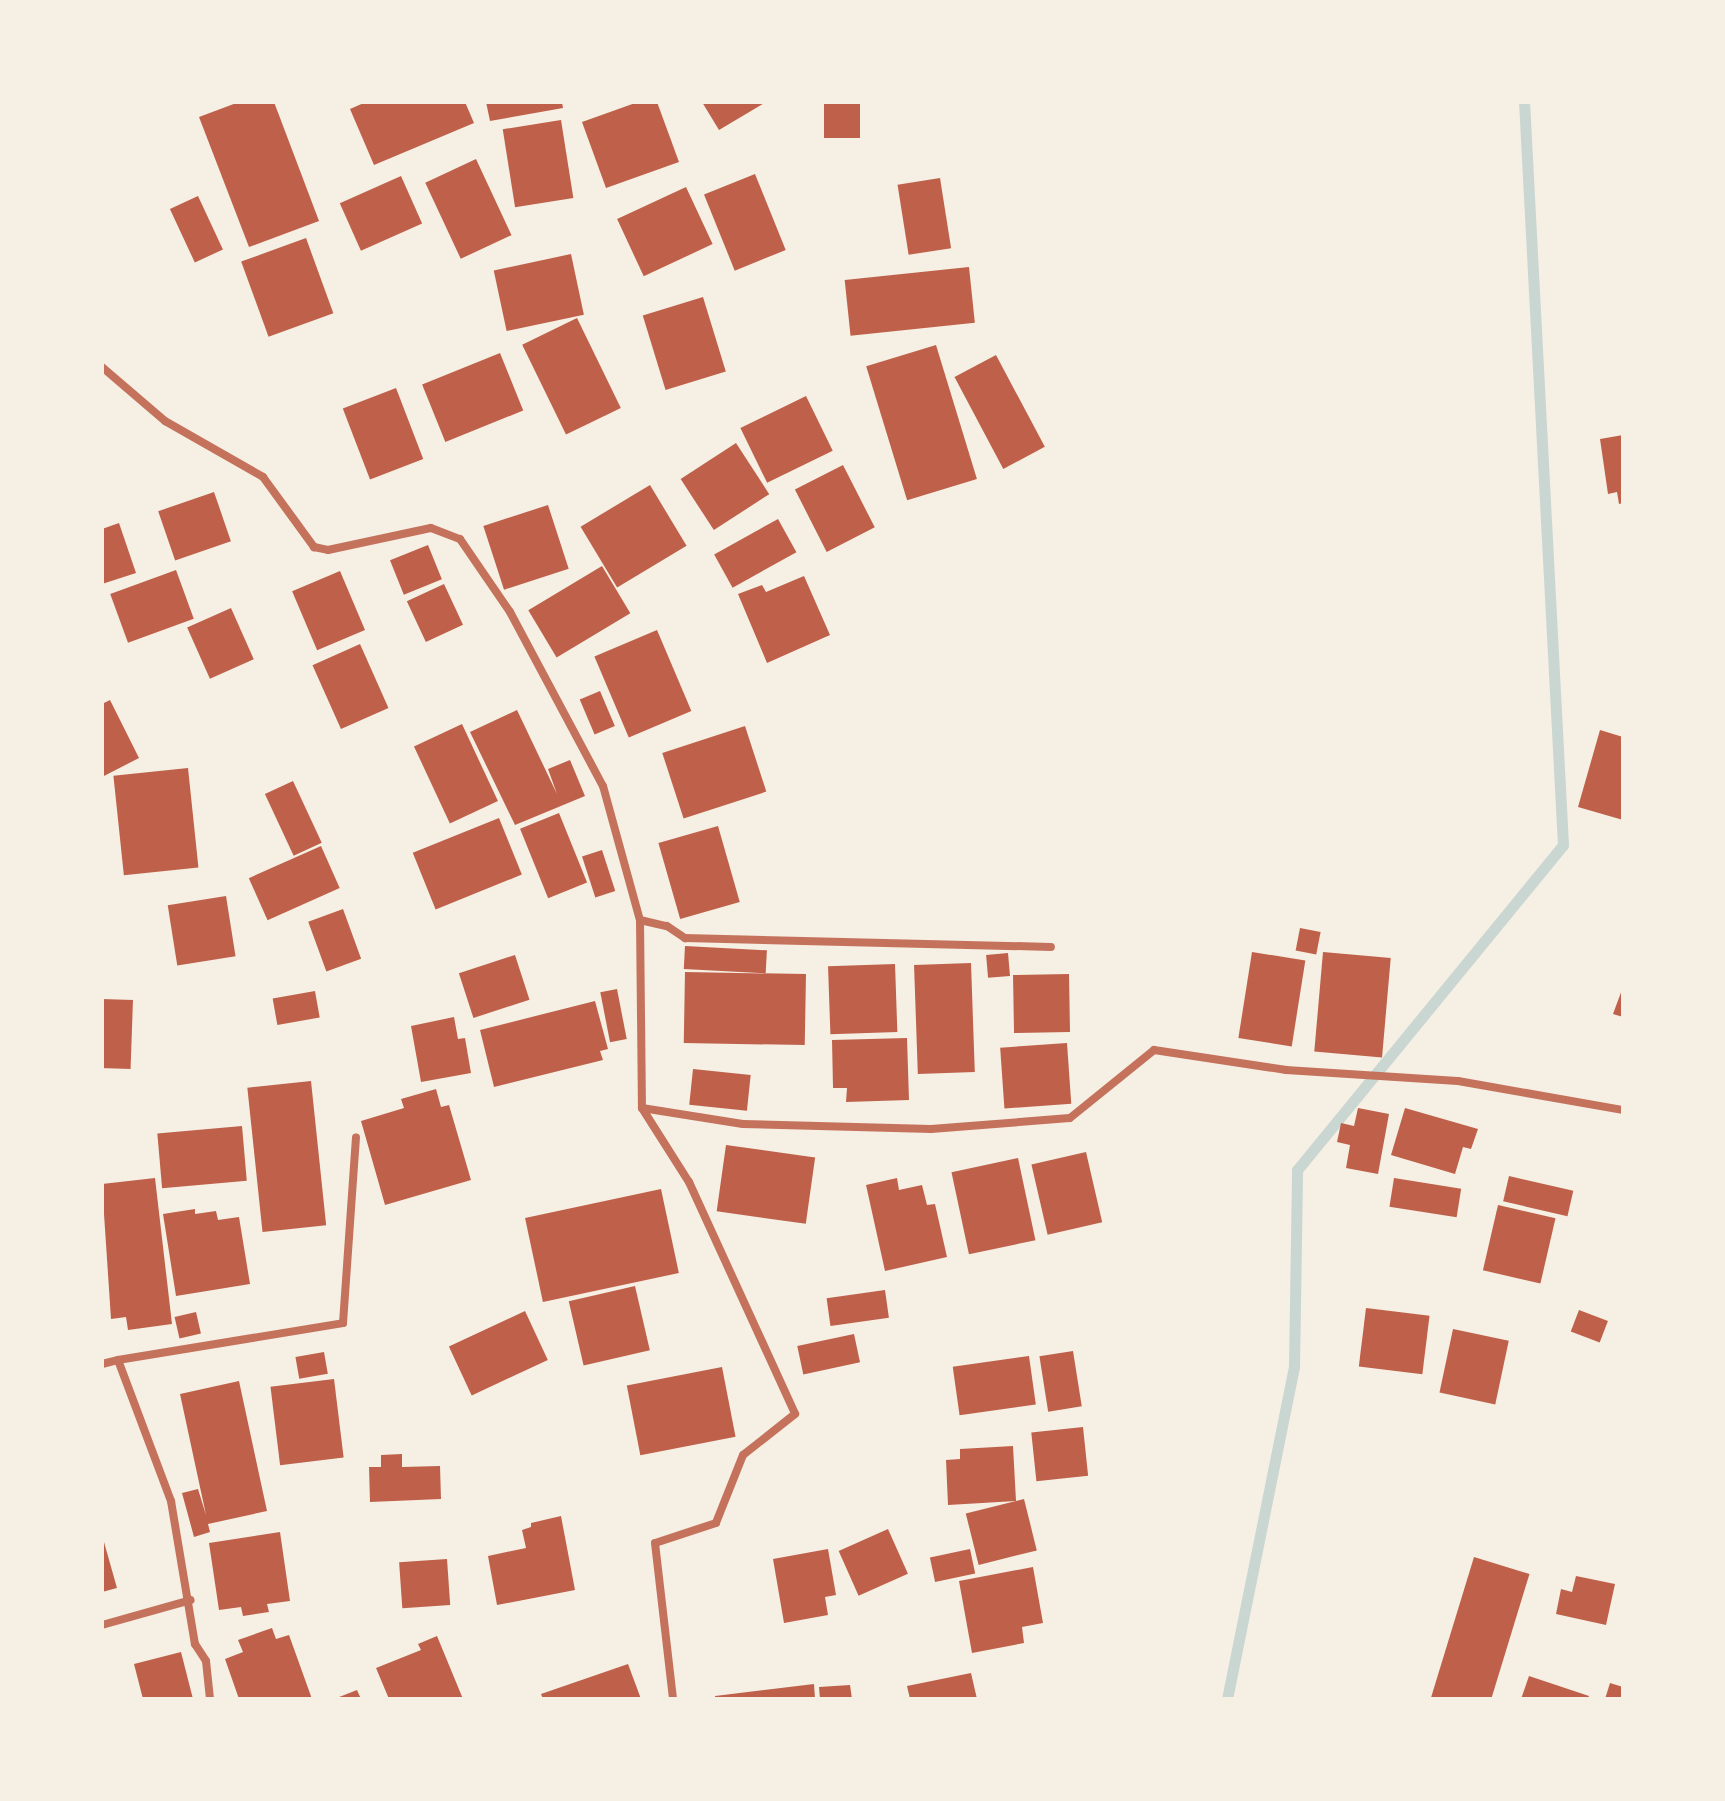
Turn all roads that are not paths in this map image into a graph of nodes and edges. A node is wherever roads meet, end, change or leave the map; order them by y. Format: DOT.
graph roads {
  1 [pos="102,367"];
  2 [pos="640,920"];
  3 [pos="1051,947"];
  4 [pos="642,1108"];
  5 [pos="1623,1110"];
  6 [pos="356,1137"];
  7 [pos="118,1360"];
  8 [pos="102,1364"];
  9 [pos="191,1600"];
  10 [pos="102,1625"];
  11 [pos="210,1699"];
  12 [pos="673,1699"];
  1 -- 2 [label="street"];
  2 -- 3 [label="street"];
  2 -- 4 [label="street"];
  4 -- 5 [label="street"];
  4 -- 12 [label="street"];
  6 -- 7 [label="street"];
  7 -- 8 [label="street"];
  7 -- 9 [label="street"];
  9 -- 10 [label="street"];
  9 -- 11 [label="street"];
}
